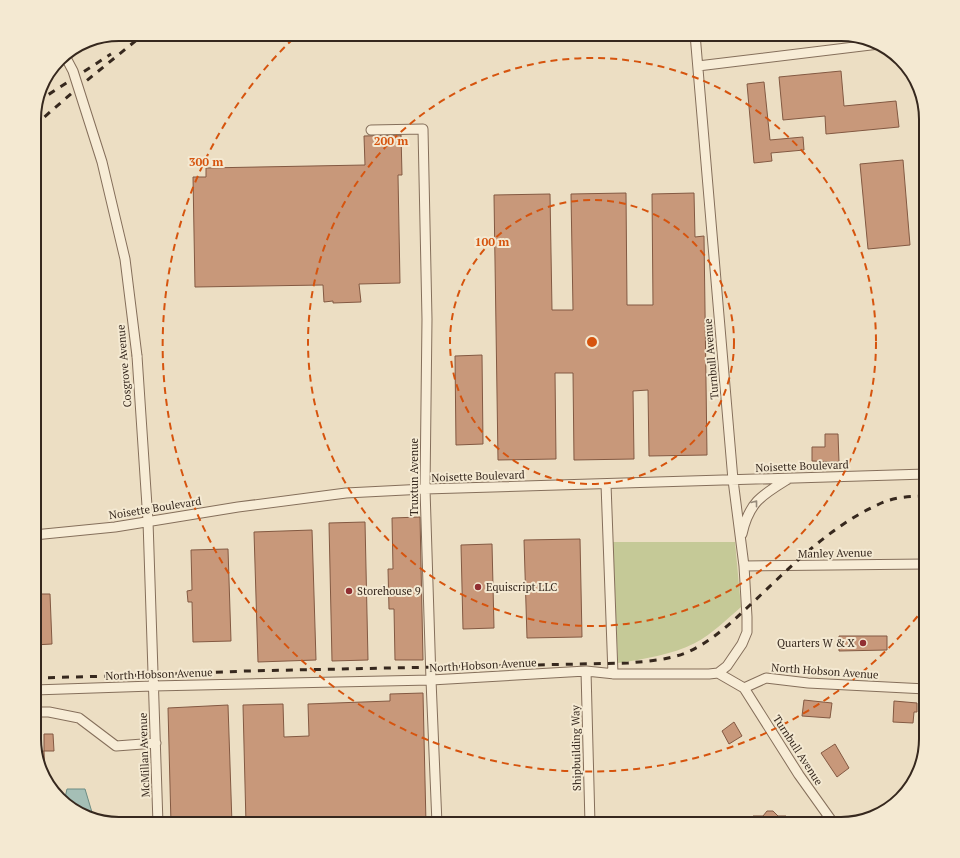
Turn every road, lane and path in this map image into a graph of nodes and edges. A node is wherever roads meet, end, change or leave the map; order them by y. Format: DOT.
graph roads {
  1 [pos="696,41"];
  2 [pos="866,46"];
  3 [pos="67,60"];
  4 [pos="698,66"];
  5 [pos="371,130"];
  6 [pos="919,474"];
  7 [pos="789,478"];
  8 [pos="733,480"];
  9 [pos="606,484"];
  10 [pos="426,489"];
  11 [pos="148,521"];
  12 [pos="41,534"];
  13 [pos="740,539"];
  14 [pos="919,564"];
  15 [pos="744,566"];
  16 [pos="586,671"];
  17 [pos="718,673"];
  18 [pos="613,674"];
  19 [pos="431,680"];
  20 [pos="153,686"];
  21 [pos="744,688"];
  22 [pos="41,690"];
  23 [pos="919,690"];
  24 [pos="41,712"];
  25 [pos="156,743"];
  26 [pos="158,817"];
  27 [pos="437,817"];
  28 [pos="590,817"];
  29 [pos="829,817"];
  1 -- 4 [label="street, Turnbull Avenue"];
  2 -- 4 [label="street"];
  3 -- 11 [label="street, Cosgrove Avenue, bridge"];
  4 -- 8 [label="street, Turnbull Avenue"];
  5 -- 10 [label="street, Truxtun Avenue"];
  6 -- 7 [label="street, Noisette Boulevard"];
  7 -- 8 [label="street, Noisette Boulevard"];
  13 -- 7 [label="street, one-way"];
  8 -- 9 [label="street, Noisette Boulevard"];
  8 -- 13 [label="street, Turnbull Avenue"];
  9 -- 10 [label="street, Noisette Boulevard"];
  9 -- 18 [label="street"];
  10 -- 11 [label="street, Noisette Boulevard"];
  10 -- 19 [label="street, Truxtun Avenue"];
  11 -- 12 [label="street, Noisette Boulevard"];
  11 -- 20 [label="street, Cosgrove Avenue"];
  13 -- 15 [label="street, Turnbull Avenue"];
  14 -- 15 [label="street, Manley Avenue"];
  15 -- 17 [label="street, Turnbull Avenue"];
  16 -- 18 [label="street, North Hobson Avenue"];
  16 -- 19 [label="street, North Hobson Avenue"];
  16 -- 28 [label="street, Shipbuilding Way"];
  17 -- 18 [label="street, North Hobson Avenue"];
  17 -- 21 [label="street"];
  19 -- 20 [label="street, North Hobson Avenue"];
  19 -- 27 [label="street, Truxtun Avenue"];
  20 -- 22 [label="street, North Hobson Avenue"];
  20 -- 25 [label="street, McMillan Avenue"];
  21 -- 23 [label="street, North Hobson Avenue"];
  21 -- 29 [label="street, Turnbull Avenue"];
  24 -- 25 [label="street"];
  25 -- 26 [label="street, McMillan Avenue"];
}
